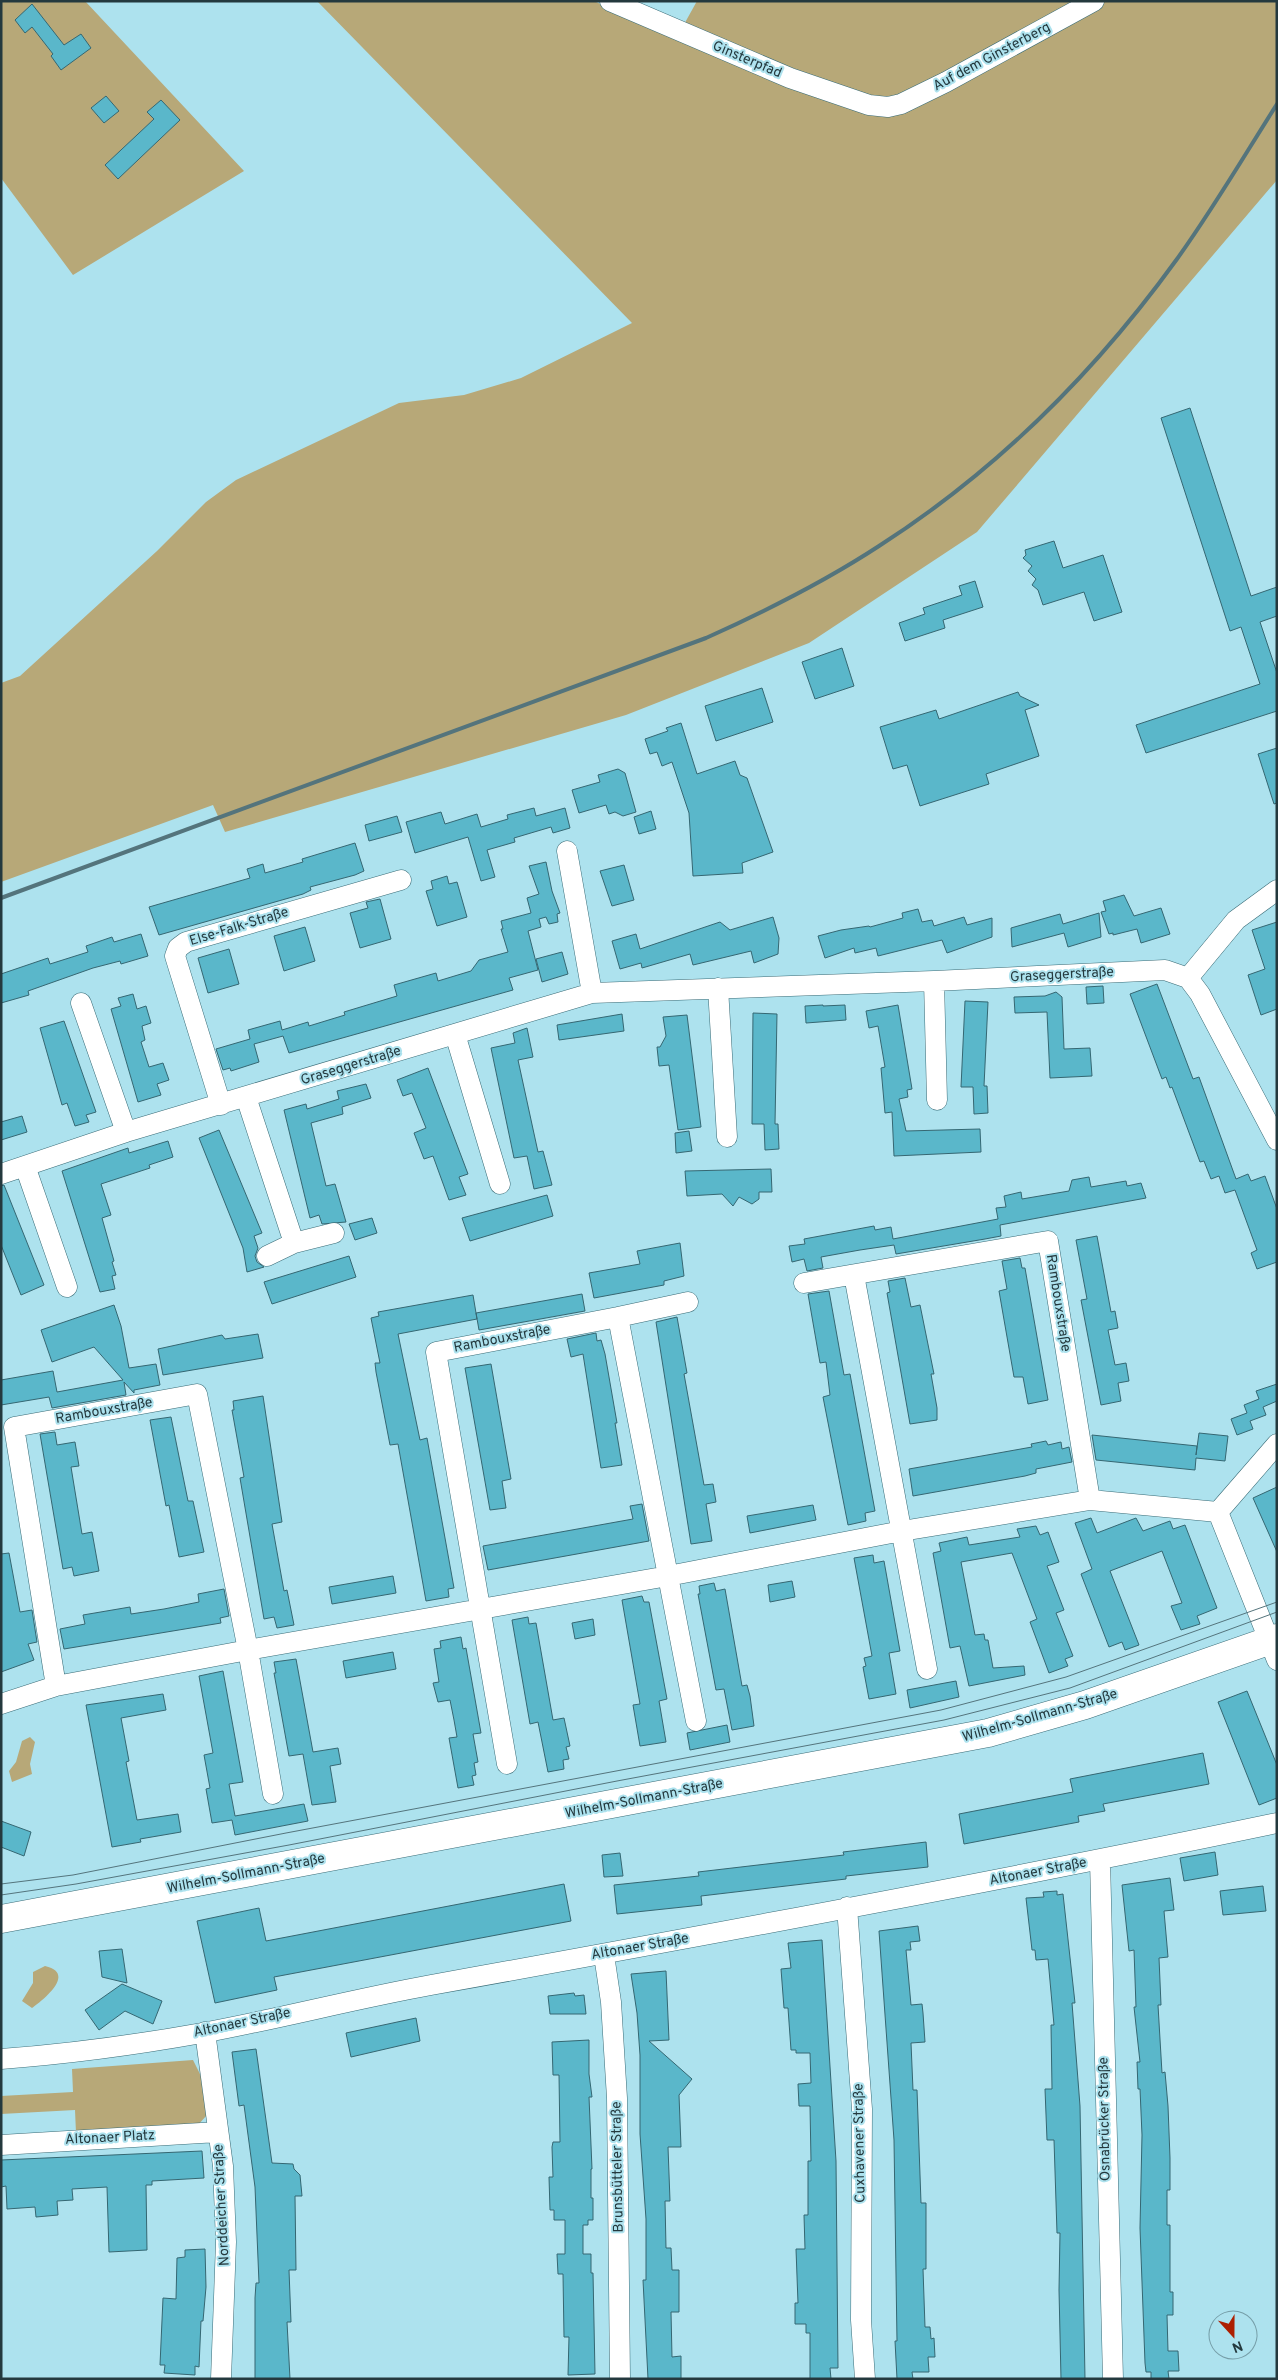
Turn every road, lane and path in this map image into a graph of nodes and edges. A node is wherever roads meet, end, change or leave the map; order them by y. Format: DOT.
graph roads {
  1 [pos="610,1"];
  2 [pos="1094,1"];
  3 [pos="888,107"];
  4 [pos="566,851"];
  5 [pos="401,880"];
  6 [pos="1277,890"];
  7 [pos="1188,978"];
  8 [pos="934,981"];
  9 [pos="718,988"];
  10 [pos="592,993"];
  11 [pos="81,1003"];
  12 [pos="455,1034"];
  13 [pos="246,1097"];
  14 [pos="937,1100"];
  15 [pos="221,1105"];
  16 [pos="126,1132"];
  17 [pos="727,1137"];
  18 [pos="1277,1140"];
  19 [pos="25,1166"];
  20 [pos="1,1174"];
  21 [pos="500,1184"];
  22 [pos="334,1233"];
  23 [pos="294,1243"];
  24 [pos="267,1256"];
  25 [pos="854,1275"];
  26 [pos="804,1283"];
  27 [pos="67,1287"];
  28 [pos="688,1302"];
  29 [pos="618,1317"];
  30 [pos="1277,1444"];
  31 [pos="1090,1500"];
  32 [pos="1218,1512"];
  33 [pos="902,1531"];
  34 [pos="668,1576"];
  35 [pos="479,1608"];
  36 [pos="1274,1647"];
  37 [pos="248,1650"];
  38 [pos="926,1669"];
  39 [pos="56,1686"];
  40 [pos="1,1704"];
  41 [pos="696,1721"];
  42 [pos="507,1764"];
  43 [pos="274,1794"];
  44 [pos="1277,1823"];
  45 [pos="1100,1860"];
  46 [pos="847,1907"];
  47 [pos="1,1919"];
  48 [pos="604,1955"];
  49 [pos="205,2032"];
  50 [pos="1,2059"];
  51 [pos="218,2132"];
  52 [pos="1,2145"];
  53 [pos="221,2379"];
  54 [pos="620,2379"];
  55 [pos="865,2379"];
  56 [pos="1113,2379"];
  1 -- 3 [label="street, Ginsterpfad"];
  2 -- 3 [label="street, Auf dem Ginsterberg"];
  4 -- 10 [label="street"];
  5 -- 15 [label="street, Else-Falk-Straße"];
  6 -- 7 [label="street"];
  7 -- 8 [label="street, Graseggerstraße"];
  7 -- 18 [label="street"];
  8 -- 9 [label="street, Graseggerstraße"];
  8 -- 14 [label="street"];
  9 -- 10 [label="street, Graseggerstraße"];
  9 -- 17 [label="street"];
  10 -- 12 [label="street, Graseggerstraße"];
  11 -- 16 [label="street"];
  12 -- 13 [label="street, Graseggerstraße"];
  12 -- 21 [label="street"];
  13 -- 15 [label="street, Graseggerstraße"];
  13 -- 23 [label="street"];
  15 -- 16 [label="street, Graseggerstraße"];
  16 -- 19 [label="street, Graseggerstraße"];
  19 -- 20 [label="street, Graseggerstraße"];
  19 -- 27 [label="street"];
  22 -- 23 [label="street"];
  23 -- 24 [label="street"];
  25 -- 26 [label="street, Rambouxstraße"];
  25 -- 31 [label="street, Rambouxstraße"];
  25 -- 33 [label="street"];
  28 -- 29 [label="street, Rambouxstraße"];
  29 -- 34 [label="street"];
  29 -- 35 [label="street, Rambouxstraße"];
  30 -- 32 [label="street"];
  31 -- 32 [label="street"];
  31 -- 33 [label="street"];
  32 -- 36 [label="street"];
  33 -- 34 [label="street"];
  33 -- 38 [label="street"];
  34 -- 35 [label="street"];
  34 -- 41 [label="street"];
  35 -- 37 [label="street"];
  35 -- 42 [label="street, Rambouxstraße"];
  36 -- 47 [label="street, Wilhelm-Sollmann-Straße"];
  37 -- 39 [label="street"];
  37 -- 39 [label="street, Rambouxstraße"];
  37 -- 43 [label="street, Rambouxstraße"];
  39 -- 40 [label="street"];
  44 -- 45 [label="street, Altonaer Straße"];
  45 -- 46 [label="street, Altonaer Straße"];
  45 -- 56 [label="street, Osnabrücker Straße"];
  46 -- 48 [label="street, Altonaer Straße"];
  46 -- 55 [label="street, Cuxhavener Straße"];
  48 -- 49 [label="street, Altonaer Straße"];
  48 -- 54 [label="street, Brunsbütteler Straße"];
  49 -- 50 [label="street, Altonaer Straße"];
  49 -- 51 [label="street, Norddeicher Straße"];
  51 -- 52 [label="street, Altonaer Platz"];
  51 -- 53 [label="street, Norddeicher Straße"];
}
